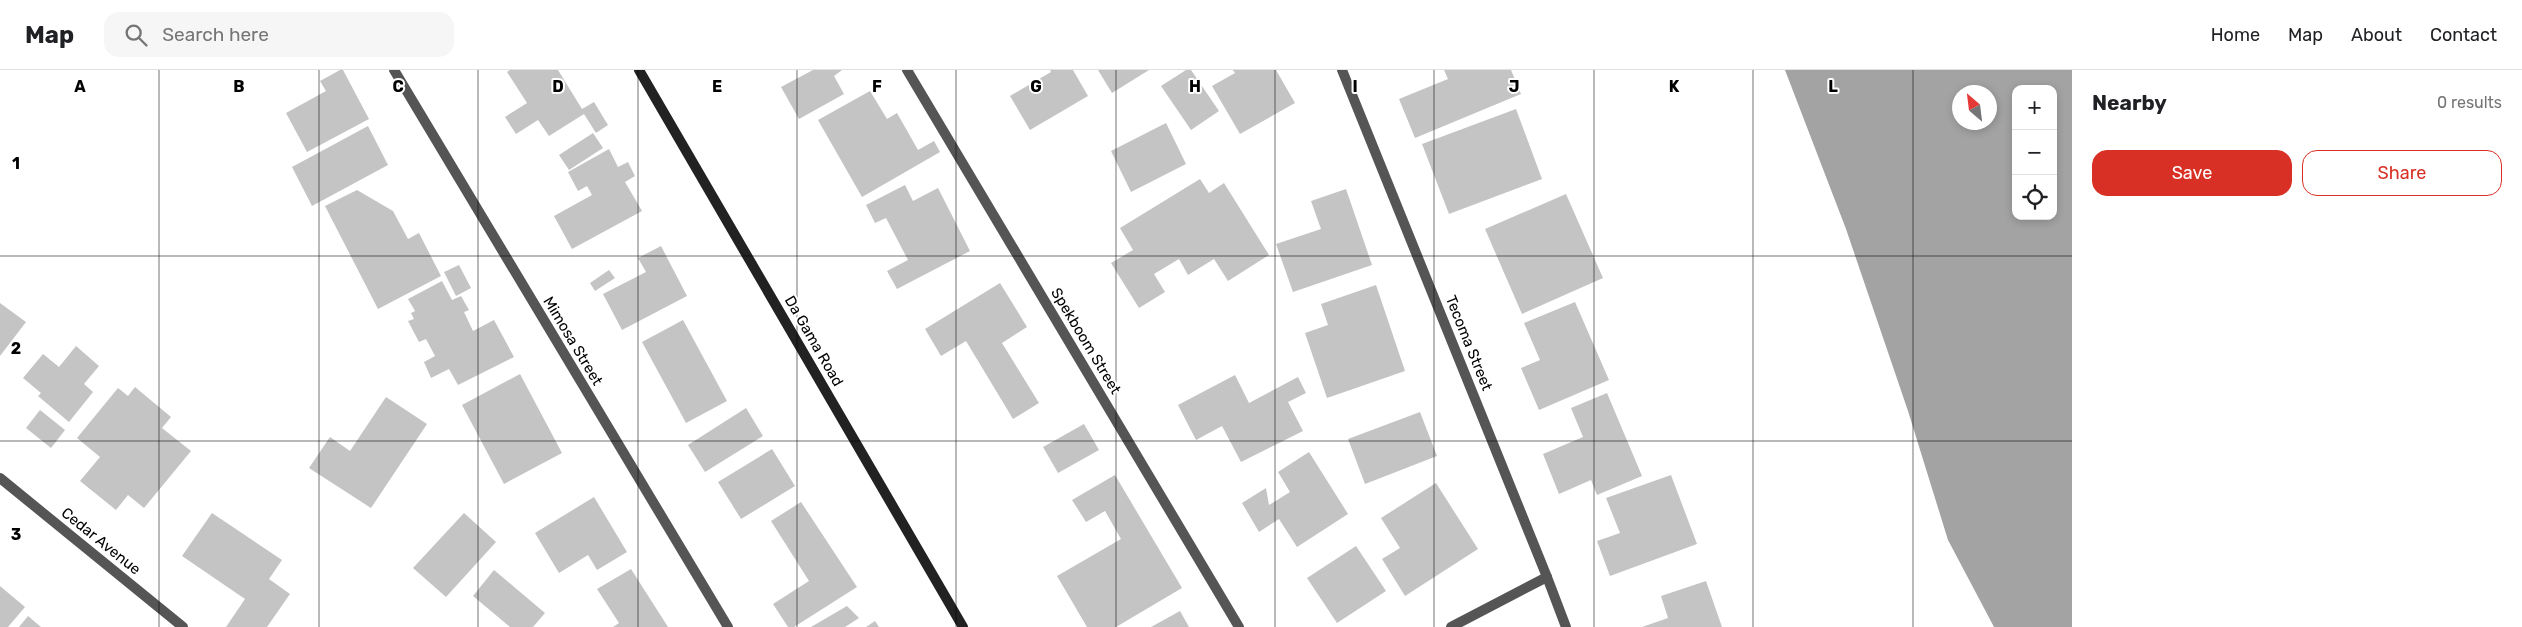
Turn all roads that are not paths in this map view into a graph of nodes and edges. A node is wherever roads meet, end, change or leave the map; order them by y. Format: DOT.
graph roads {
  1 [pos="394,70"];
  2 [pos="639,70"];
  3 [pos="907,70"];
  4 [pos="1342,70"];
  5 [pos="0,478"];
  6 [pos="1547,577"];
  7 [pos="183,627"];
  8 [pos="728,627"];
  9 [pos="963,627"];
  10 [pos="1239,627"];
  11 [pos="1451,627"];
  12 [pos="1566,627"];
  1 -- 8 [label="street, Mimosa Street"];
  2 -- 9 [label="street, Da Gama Road"];
  3 -- 10 [label="street, Spekboom Street"];
  4 -- 6 [label="street, Tecoma Street"];
  5 -- 7 [label="street, Cedar Avenue"];
  6 -- 11 [label="street"];
  6 -- 12 [label="street, Tecoma Street"];
}
